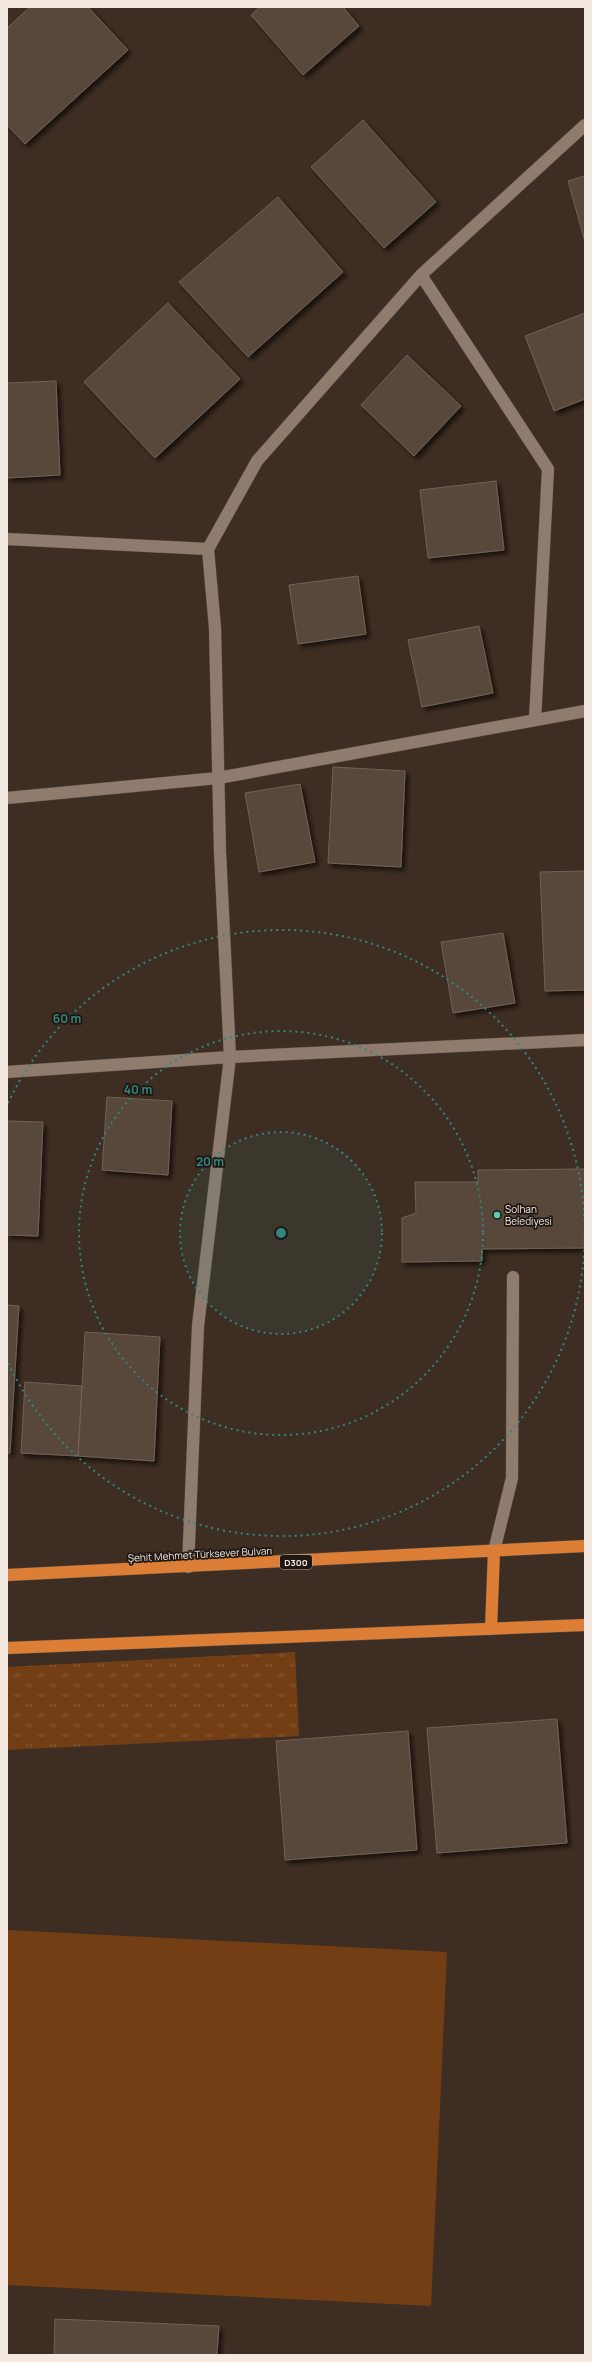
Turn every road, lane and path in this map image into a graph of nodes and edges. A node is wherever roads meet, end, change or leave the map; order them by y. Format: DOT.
graph roads {
  1 [pos="585,126"];
  2 [pos="421,275"];
  3 [pos="7,539"];
  4 [pos="208,549"];
  5 [pos="585,711"];
  6 [pos="535,720"];
  7 [pos="218,778"];
  8 [pos="7,798"];
  9 [pos="585,1040"];
  10 [pos="230,1057"];
  11 [pos="7,1072"];
  12 [pos="512,1277"];
  13 [pos="585,1546"];
  14 [pos="494,1551"];
  15 [pos="188,1567"];
  16 [pos="7,1575"];
  17 [pos="585,1625"];
  18 [pos="491,1629"];
  19 [pos="7,1648"];
  1 -- 2 [label="street"];
  2 -- 4 [label="street"];
  2 -- 6 [label="street"];
  3 -- 4 [label="street"];
  4 -- 7 [label="street"];
  5 -- 6 [label="street"];
  6 -- 7 [label="street"];
  7 -- 8 [label="street"];
  7 -- 10 [label="street"];
  9 -- 10 [label="street"];
  10 -- 11 [label="street"];
  10 -- 15 [label="street"];
  12 -- 14 [label="street"];
  13 -- 14 [label="highway, Şehit Mehmet Türksever Bulvarı / D300"];
  14 -- 15 [label="highway, Şehit Mehmet Türksever Bulvarı / D300"];
  14 -- 18 [label="highway"];
  15 -- 16 [label="highway, Şehit Mehmet Türksever Bulvarı / D300"];
  17 -- 18 [label="highway"];
  18 -- 19 [label="highway"];
}
